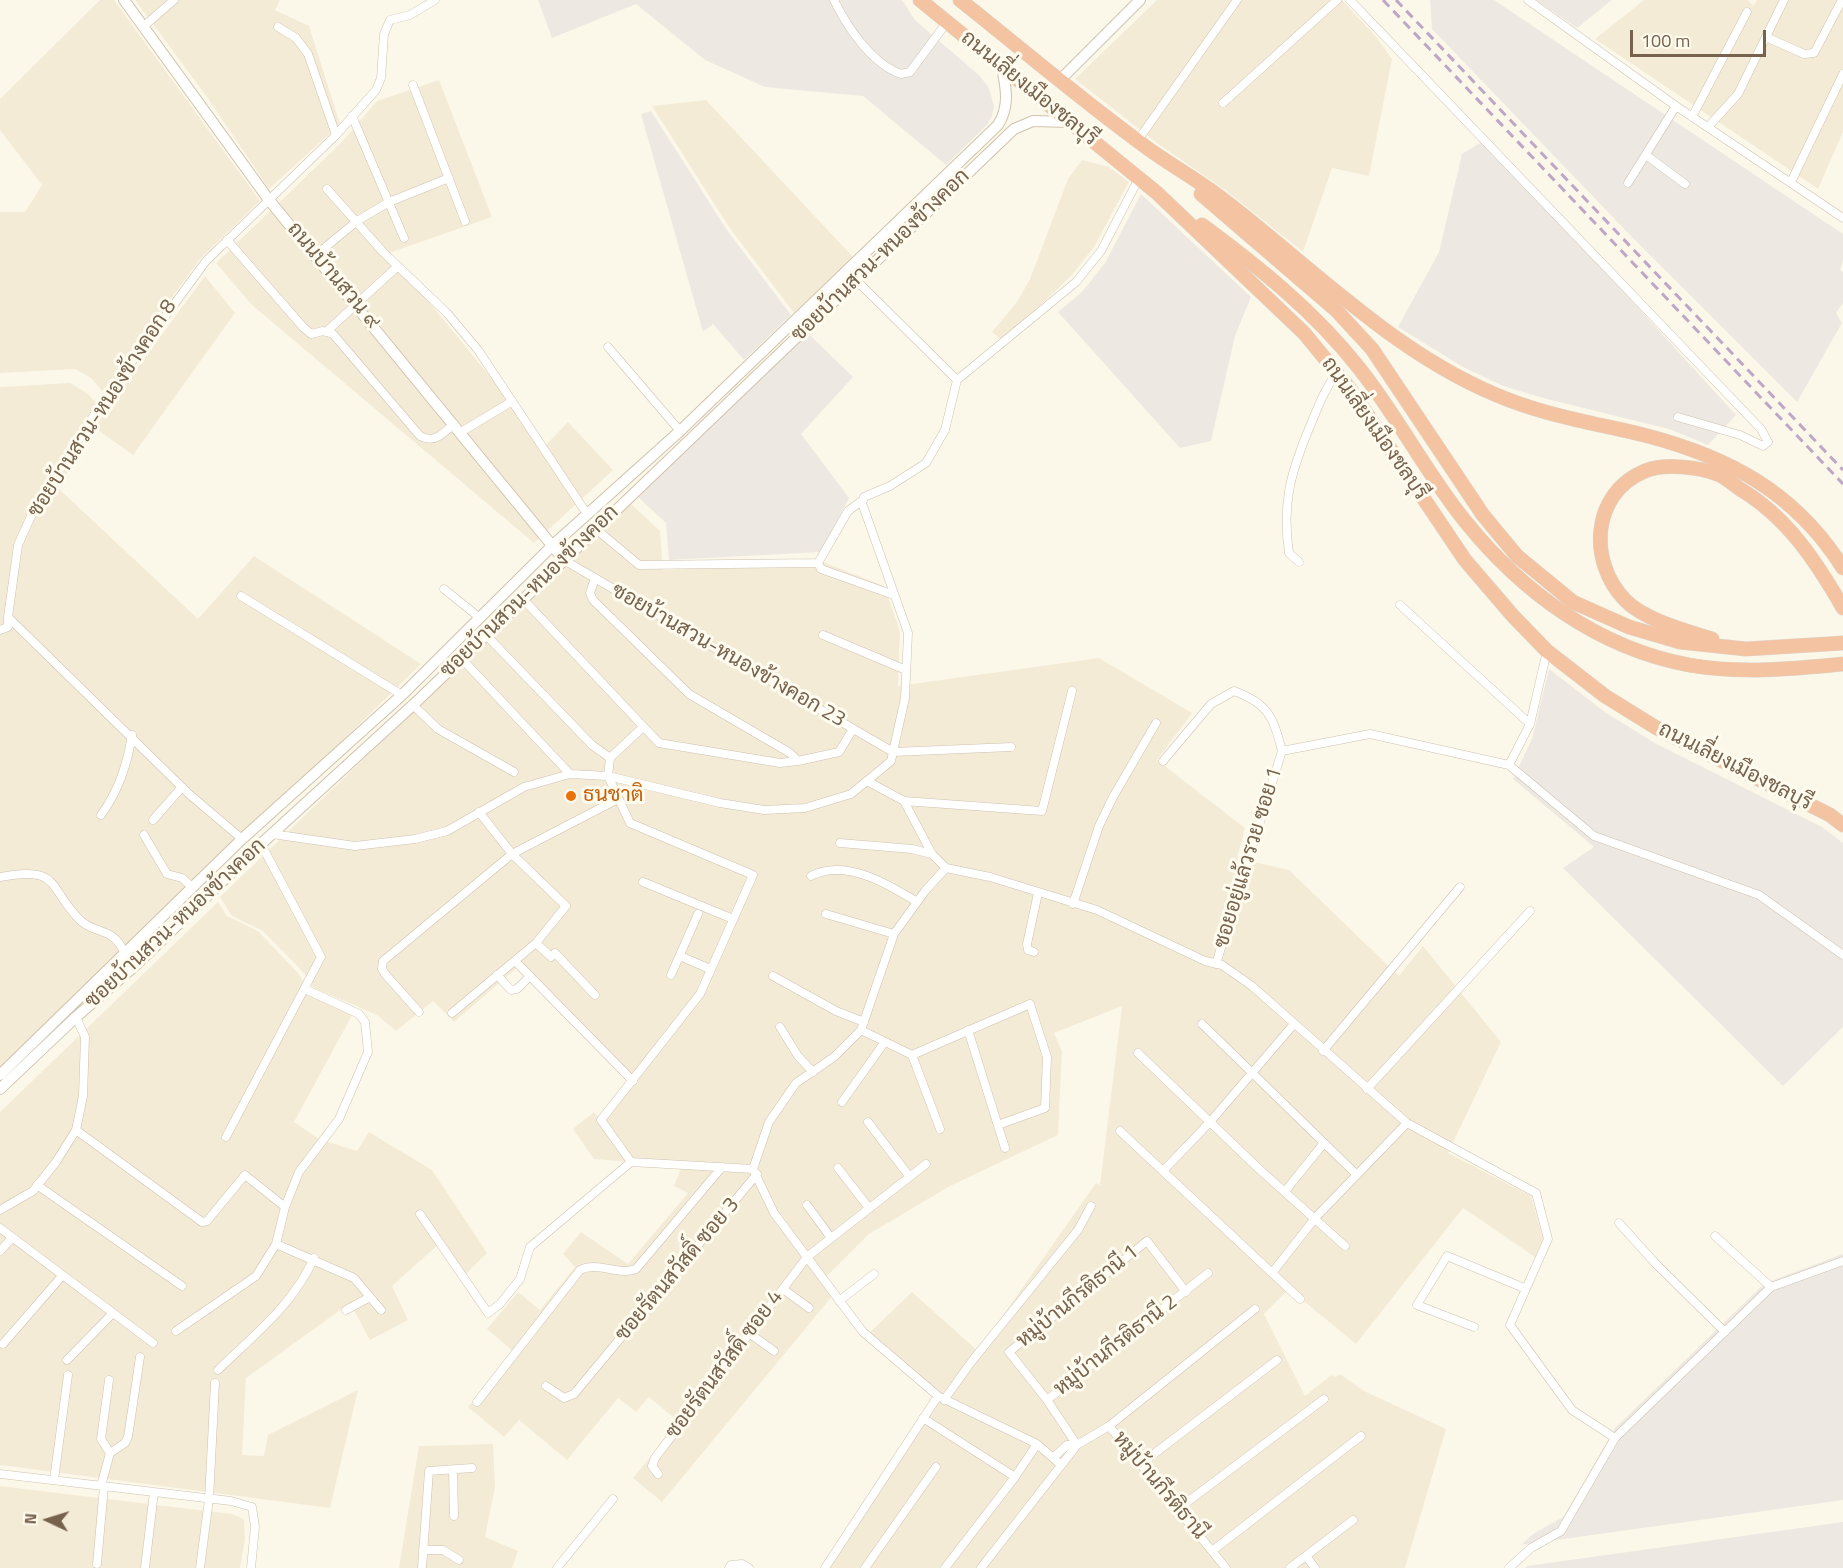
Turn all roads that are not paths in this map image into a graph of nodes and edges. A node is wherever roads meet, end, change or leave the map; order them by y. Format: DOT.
graph roads {
  1 [pos="124,0"];
  2 [pos="174,0"];
  3 [pos="435,0"];
  4 [pos="834,0"];
  5 [pos="920,0"];
  6 [pos="960,0"];
  7 [pos="1140,0"];
  8 [pos="1237,0"];
  9 [pos="1337,0"];
  10 [pos="1350,0"];
  11 [pos="1528,0"];
  12 [pos="1784,0"];
  13 [pos="1842,0"];
  14 [pos="1747,12"];
  15 [pos="947,22"];
  16 [pos="144,26"];
  17 [pos="278,27"];
  18 [pos="1766,37"];
  19 [pos="1002,67"];
  20 [pos="1843,74"];
  21 [pos="1061,79"];
  22 [pos="412,86"];
  23 [pos="1223,103"];
  24 [pos="1676,106"];
  25 [pos="352,116"];
  26 [pos="1692,117"];
  27 [pos="1070,122"];
  28 [pos="1708,127"];
  29 [pos="336,135"];
  30 [pos="1138,140"];
  31 [pos="1149,149"];
  32 [pos="1646,155"];
  33 [pos="448,178"];
  34 [pos="1139,178"];
  35 [pos="1791,182"];
  36 [pos="1628,183"];
  37 [pos="1685,184"];
  38 [pos="327,189"];
  39 [pos="1158,193"];
  40 [pos="269,200"];
  41 [pos="389,202"];
  42 [pos="1843,218"];
  43 [pos="357,221"];
  44 [pos="465,221"];
  45 [pos="404,238"];
  46 [pos="227,240"];
  47 [pos="316,255"];
  48 [pos="398,266"];
  49 [pos="856,280"];
  50 [pos="357,305"];
  51 [pos="326,332"];
  52 [pos="608,347"];
  53 [pos="1337,373"];
  54 [pos="957,380"];
  55 [pos="511,402"];
  56 [pos="1678,417"];
  57 [pos="458,428"];
  58 [pos="680,431"];
  59 [pos="864,504"];
  60 [pos="587,514"];
  61 [pos="596,529"];
  62 [pos="553,545"];
  63 [pos="564,560"];
  64 [pos="1299,562"];
  65 [pos="818,563"];
  66 [pos="1843,568"];
  67 [pos="595,578"];
  68 [pos="444,589"];
  69 [pos="894,595"];
  70 [pos="241,596"];
  71 [pos="523,599"];
  72 [pos="1401,606"];
  73 [pos="1843,608"];
  74 [pos="8,617"];
  75 [pos="480,618"];
  76 [pos="0,630"];
  77 [pos="486,635"];
  78 [pos="823,635"];
  79 [pos="1843,643"];
  80 [pos="1746,649"];
  81 [pos="1547,651"];
  82 [pos="461,658"];
  83 [pos="1843,664"];
  84 [pos="906,670"];
  85 [pos="1072,691"];
  86 [pos="402,695"];
  87 [pos="413,705"];
  88 [pos="1156,723"];
  89 [pos="1530,724"];
  90 [pos="643,727"];
  91 [pos="853,729"];
  92 [pos="132,735"];
  93 [pos="1011,747"];
  94 [pos="1281,751"];
  95 [pos="893,753"];
  96 [pos="610,758"];
  97 [pos="798,761"];
  98 [pos="1163,761"];
  99 [pos="1509,765"];
  100 [pos="514,772"];
  101 [pos="570,774"];
  102 [pos="608,776"];
  103 [pos="867,781"];
  104 [pos="182,787"];
  105 [pos="618,799"];
  106 [pos="904,801"];
  107 [pos="480,812"];
  108 [pos="101,815"];
  109 [pos="153,820"];
  110 [pos="1843,825"];
  111 [pos="272,834"];
  112 [pos="144,835"];
  113 [pos="242,839"];
  114 [pos="840,843"];
  115 [pos="261,844"];
  116 [pos="512,854"];
  117 [pos="932,854"];
  118 [pos="946,868"];
  119 [pos="811,876"];
  120 [pos="0,877"];
  121 [pos="643,882"];
  122 [pos="192,887"];
  123 [pos="1460,887"];
  124 [pos="1038,893"];
  125 [pos="184,896"];
  126 [pos="917,902"];
  127 [pos="1073,904"];
  128 [pos="195,910"];
  129 [pos="1530,910"];
  130 [pos="826,914"];
  131 [pos="698,915"];
  132 [pos="733,919"];
  133 [pos="894,934"];
  134 [pos="536,943"];
  135 [pos="124,952"];
  136 [pos="1034,952"];
  137 [pos="1843,955"];
  138 [pos="680,956"];
  139 [pos="515,960"];
  140 [pos="1216,964"];
  141 [pos="710,969"];
  142 [pos="497,975"];
  143 [pos="671,975"];
  144 [pos="530,976"];
  145 [pos="773,976"];
  146 [pos="305,989"];
  147 [pos="595,995"];
  148 [pos="419,1012"];
  149 [pos="452,1013"];
  150 [pos="76,1017"];
  151 [pos="1202,1024"];
  152 [pos="1294,1024"];
  153 [pos="862,1026"];
  154 [pos="780,1027"];
  155 [pos="968,1030"];
  156 [pos="884,1043"];
  157 [pos="1323,1051"];
  158 [pos="1138,1053"];
  159 [pos="912,1055"];
  160 [pos="813,1072"];
  161 [pos="1252,1072"];
  162 [pos="0,1075"];
  163 [pos="633,1081"];
  164 [pos="0,1089"];
  165 [pos="1367,1089"];
  166 [pos="842,1102"];
  167 [pos="868,1122"];
  168 [pos="1210,1122"];
  169 [pos="1407,1123"];
  170 [pos="998,1125"];
  171 [pos="940,1129"];
  172 [pos="76,1130"];
  173 [pos="1120,1131"];
  174 [pos="226,1137"];
  175 [pos="1324,1143"];
  176 [pos="1005,1148"];
  177 [pos="632,1162"];
  178 [pos="926,1164"];
  179 [pos="722,1167"];
  180 [pos="838,1168"];
  181 [pos="755,1171"];
  182 [pos="1163,1171"];
  183 [pos="1357,1175"];
  184 [pos="909,1176"];
  185 [pos="38,1185"];
  186 [pos="1286,1190"];
  187 [pos="807,1205"];
  188 [pos="1091,1206"];
  189 [pos="285,1207"];
  190 [pos="869,1208"];
  191 [pos="0,1210"];
  192 [pos="420,1214"];
  193 [pos="1316,1218"];
  194 [pos="1619,1223"];
  195 [pos="0,1228"];
  196 [pos="1715,1236"];
  197 [pos="12,1238"];
  198 [pos="831,1238"];
  199 [pos="276,1244"];
  200 [pos="1345,1246"];
  201 [pos="0,1251"];
  202 [pos="807,1257"];
  203 [pos="314,1258"];
  204 [pos="1843,1261"];
  205 [pos="1208,1273"];
  206 [pos="1272,1273"];
  207 [pos="874,1274"];
  208 [pos="62,1276"];
  209 [pos="182,1286"];
  210 [pos="1771,1287"];
  211 [pos="783,1288"];
  212 [pos="1524,1288"];
  213 [pos="1186,1292"];
  214 [pos="370,1297"];
  215 [pos="1300,1299"];
  216 [pos="839,1301"];
  217 [pos="809,1308"];
  218 [pos="1255,1309"];
  219 [pos="346,1310"];
  220 [pos="381,1310"];
  221 [pos="112,1314"];
  222 [pos="1474,1327"];
  223 [pos="176,1331"];
  224 [pos="1725,1332"];
  225 [pos="749,1333"];
  226 [pos="153,1343"];
  227 [pos="3,1344"];
  228 [pos="774,1351"];
  229 [pos="140,1357"];
  230 [pos="67,1360"];
  231 [pos="1277,1360"];
  232 [pos="218,1370"];
  233 [pos="68,1375"];
  234 [pos="110,1380"];
  235 [pos="215,1383"];
  236 [pos="546,1386"];
  237 [pos="941,1398"];
  238 [pos="1324,1399"];
  239 [pos="1047,1400"];
  240 [pos="477,1402"];
  241 [pos="923,1418"];
  242 [pos="1108,1426"];
  243 [pos="1361,1436"];
  244 [pos="1616,1438"];
  245 [pos="1037,1444"];
  246 [pos="1077,1445"];
  247 [pos="110,1454"];
  248 [pos="1053,1458"];
  249 [pos="1060,1464"];
  250 [pos="1142,1464"];
  251 [pos="936,1467"];
  252 [pos="472,1468"];
  253 [pos="453,1470"];
  254 [pos="0,1474"];
  255 [pos="658,1474"];
  256 [pos="1015,1477"];
  257 [pos="54,1480"];
  258 [pos="102,1486"];
  259 [pos="154,1492"];
  260 [pos="209,1499"];
  261 [pos="613,1499"];
  262 [pos="1178,1509"];
  263 [pos="454,1516"];
  264 [pos="1353,1520"];
  265 [pos="423,1550"];
  266 [pos="1212,1551"];
  267 [pos="1306,1556"];
  268 [pos="459,1560"];
  269 [pos="97,1564"];
  270 [pos="948,1564"];
  271 [pos="145,1568"];
  272 [pos="200,1568"];
  273 [pos="251,1568"];
  274 [pos="422,1568"];
  275 [pos="557,1568"];
  276 [pos="729,1568"];
  277 [pos="749,1568"];
  278 [pos="825,1568"];
  279 [pos="865,1568"];
  280 [pos="958,1568"];
  281 [pos="981,1568"];
  282 [pos="1226,1568"];
  283 [pos="1290,1568"];
  284 [pos="1315,1568"];
  285 [pos="1509,1568"];
  1 -- 16 [label="main road, ถนนบ้านสวน ๙"];
  2 -- 16 [label="street"];
  3 -- 25 [label="street, ซอยบ้านสวน-หนองข้างคอก 8"];
  4 -- 15 [label="street"];
  5 -- 15 [label="highway, ถนนเลี่ยงเมืองชลบุรี"];
  6 -- 21 [label="highway, ถนนเลี่ยงเมืองชลบุรี"];
  7 -- 21 [label="main road"];
  8 -- 30 [label="street"];
  9 -- 23 [label="street"];
  10 -- 56 [label="street"];
  11 -- 24 [label="street"];
  12 -- 18 [label="street"];
  13 -- 18 [label="street"];
  14 -- 26 [label="street"];
  15 -- 19 [label="highway, ถนนเลี่ยงเมืองชลบุรี"];
  16 -- 40 [label="main road, ถนนบ้านสวน ๙"];
  17 -- 29 [label="street"];
  18 -- 28 [label="street"];
  19 -- 27 [label="highway, ถนนเลี่ยงเมืองชลบุรี"];
  19 -- 58 [label="main road, ซอยบ้านสวน-หนองข้างคอก"];
  20 -- 35 [label="street"];
  21 -- 30 [label="highway, ถนนเลี่ยงเมืองชลบุรี"];
  22 -- 33 [label="street"];
  24 -- 26 [label="street"];
  24 -- 32 [label="street"];
  25 -- 29 [label="street, ซอยบ้านสวน-หนองข้างคอก 8"];
  25 -- 41 [label="street"];
  26 -- 28 [label="street"];
  27 -- 34 [label="highway, ถนนเลี่ยงเมืองชลบุรี"];
  27 -- 49 [label="main road, ซอยบ้านสวน-หนองข้างคอก"];
  28 -- 35 [label="street"];
  29 -- 40 [label="street, ซอยบ้านสวน-หนองข้างคอก 8"];
  30 -- 31 [label="highway, ถนนเลี่ยงเมืองชลบุรี"];
  31 -- 66 [label="highway, ถนนเลี่ยงเมืองชลบุรี"];
  31 -- 80 [label="highway"];
  32 -- 36 [label="street"];
  32 -- 37 [label="street"];
  33 -- 41 [label="street"];
  33 -- 44 [label="street"];
  34 -- 39 [label="highway, ถนนเลี่ยงเมืองชลบุรี"];
  34 -- 54 [label="street"];
  35 -- 42 [label="street"];
  38 -- 43 [label="street"];
  39 -- 53 [label="highway, ถนนเลี่ยงเมืองชลบุรี"];
  39 -- 83 [label="highway"];
  40 -- 46 [label="street, ซอยบ้านสวน-หนองข้างคอก 8"];
  40 -- 47 [label="main road, ถนนบ้านสวน ๙"];
  41 -- 43 [label="street"];
  41 -- 45 [label="street"];
  43 -- 47 [label="street"];
  43 -- 48 [label="street"];
  46 -- 51 [label="street"];
  46 -- 74 [label="street, ซอยบ้านสวน-หนองข้างคอก 8"];
  47 -- 50 [label="main road, ถนนบ้านสวน ๙"];
  48 -- 50 [label="street"];
  48 -- 55 [label="street"];
  49 -- 54 [label="street"];
  49 -- 61 [label="main road, ซอยบ้านสวน-หนองข้างคอก"];
  50 -- 51 [label="street"];
  50 -- 57 [label="main road, ถนนบ้านสวน ๙"];
  51 -- 57 [label="street"];
  52 -- 58 [label="street"];
  53 -- 64 [label="street"];
  53 -- 81 [label="highway, ถนนเลี่ยงเมืองชลบุรี"];
  54 -- 59 [label="street"];
  55 -- 57 [label="street"];
  55 -- 60 [label="street"];
  57 -- 62 [label="main road, ถนนบ้านสวน ๙"];
  58 -- 60 [label="main road, ซอยบ้านสวน-หนองข้างคอก"];
  59 -- 65 [label="street"];
  59 -- 69 [label="street"];
  60 -- 62 [label="main road, ซอยบ้านสวน-หนองข้างคอก"];
  61 -- 63 [label="main road, ซอยบ้านสวน-หนองข้างคอก"];
  61 -- 65 [label="street"];
  62 -- 63 [label="main road, ถนนบ้านสวน ๙"];
  62 -- 75 [label="main road, ซอยบ้านสวน-หนองข้างคอก"];
  63 -- 67 [label="street, ซอยบ้านสวน-หนองข้างคอก 23"];
  63 -- 71 [label="main road, ซอยบ้านสวน-หนองข้างคอก"];
  65 -- 69 [label="street"];
  67 -- 91 [label="street, ซอยบ้านสวน-หนองข้างคอก 23"];
  67 -- 97 [label="street"];
  68 -- 75 [label="street"];
  69 -- 84 [label="street"];
  70 -- 86 [label="street"];
  71 -- 77 [label="main road, ซอยบ้านสวน-หนองข้างคอก"];
  71 -- 90 [label="street"];
  72 -- 89 [label="street"];
  73 -- 80 [label="highway"];
  74 -- 76 [label="street"];
  74 -- 92 [label="street"];
  75 -- 86 [label="main road, ซอยบ้านสวน-หนองข้างคอก"];
  77 -- 82 [label="main road, ซอยบ้านสวน-หนองข้างคอก"];
  77 -- 96 [label="street"];
  78 -- 84 [label="street"];
  79 -- 80 [label="highway"];
  81 -- 89 [label="street"];
  81 -- 110 [label="highway, ถนนเลี่ยงเมืองชลบุรี"];
  82 -- 87 [label="main road, ซอยบ้านสวน-หนองข้างคอก"];
  82 -- 101 [label="street"];
  84 -- 95 [label="street"];
  85 -- 106 [label="street"];
  86 -- 113 [label="main road, ซอยบ้านสวน-หนองข้างคอก"];
  87 -- 100 [label="street"];
  87 -- 111 [label="main road, ซอยบ้านสวน-หนองข้างคอก"];
  88 -- 127 [label="street"];
  89 -- 99 [label="street"];
  90 -- 96 [label="street"];
  90 -- 97 [label="street"];
  91 -- 95 [label="street, ซอยบ้านสวน-หนองข้างคอก 23"];
  91 -- 97 [label="street"];
  92 -- 104 [label="street"];
  92 -- 108 [label="street"];
  93 -- 95 [label="street"];
  94 -- 98 [label="street"];
  94 -- 99 [label="street"];
  94 -- 140 [label="street, ซอยอยู่แล้วรวย ซอย 1"];
  95 -- 103 [label="street"];
  96 -- 102 [label="street"];
  99 -- 137 [label="street"];
  101 -- 102 [label="street"];
  101 -- 107 [label="street"];
  102 -- 103 [label="street"];
  102 -- 105 [label="street"];
  103 -- 106 [label="street"];
  104 -- 109 [label="street"];
  104 -- 113 [label="street"];
  105 -- 116 [label="street"];
  105 -- 132 [label="street"];
  106 -- 117 [label="street"];
  107 -- 111 [label="street"];
  107 -- 116 [label="street"];
  111 -- 115 [label="main road, ซอยบ้านสวน-หนองข้างคอก"];
  112 -- 122 [label="street"];
  113 -- 122 [label="main road, ซอยบ้านสวน-หนองข้างคอก"];
  114 -- 117 [label="street"];
  115 -- 128 [label="main road, ซอยบ้านสวน-หนองข้างคอก"];
  115 -- 146 [label="street"];
  116 -- 134 [label="street"];
  116 -- 148 [label="street"];
  117 -- 118 [label="street"];
  118 -- 124 [label="street"];
  118 -- 126 [label="street"];
  119 -- 126 [label="street"];
  120 -- 135 [label="street"];
  121 -- 132 [label="street"];
  122 -- 125 [label="main road, ซอยบ้านสวน-หนองข้างคอก"];
  123 -- 157 [label="street"];
  124 -- 127 [label="street"];
  124 -- 136 [label="street"];
  125 -- 128 [label="main road"];
  125 -- 135 [label="main road, ซอยบ้านสวน-หนองข้างคอก"];
  126 -- 133 [label="street"];
  127 -- 140 [label="street"];
  128 -- 150 [label="main road, ซอยบ้านสวน-หนองข้างคอก"];
  129 -- 165 [label="street"];
  130 -- 133 [label="street"];
  131 -- 138 [label="street"];
  132 -- 141 [label="street"];
  133 -- 153 [label="street"];
  134 -- 139 [label="street"];
  134 -- 147 [label="street"];
  135 -- 162 [label="main road, ซอยบ้านสวน-หนองข้างคอก"];
  138 -- 141 [label="street"];
  138 -- 143 [label="street"];
  139 -- 142 [label="street"];
  139 -- 144 [label="street"];
  140 -- 152 [label="street"];
  141 -- 163 [label="street"];
  142 -- 144 [label="street"];
  142 -- 149 [label="street"];
  144 -- 163 [label="street"];
  145 -- 153 [label="street"];
  146 -- 174 [label="street"];
  146 -- 189 [label="street"];
  150 -- 164 [label="main road, ซอยบ้านสวน-หนองข้างคอก"];
  150 -- 172 [label="street"];
  151 -- 161 [label="street"];
  152 -- 157 [label="street"];
  152 -- 161 [label="street"];
  153 -- 156 [label="street"];
  153 -- 160 [label="street"];
  154 -- 160 [label="street"];
  155 -- 159 [label="street"];
  155 -- 170 [label="street"];
  155 -- 170 [label="street"];
  156 -- 159 [label="street"];
  156 -- 166 [label="street"];
  157 -- 165 [label="street"];
  158 -- 168 [label="street"];
  159 -- 171 [label="street"];
  160 -- 181 [label="street"];
  161 -- 168 [label="street"];
  161 -- 175 [label="street"];
  163 -- 177 [label="street"];
  165 -- 169 [label="street"];
  167 -- 184 [label="street"];
  168 -- 182 [label="street"];
  168 -- 186 [label="street"];
  169 -- 183 [label="street"];
  169 -- 212 [label="street"];
  170 -- 176 [label="street"];
  172 -- 185 [label="street"];
  172 -- 189 [label="street"];
  173 -- 182 [label="street"];
  175 -- 183 [label="street"];
  175 -- 186 [label="street"];
  177 -- 179 [label="street"];
  177 -- 192 [label="street"];
  178 -- 184 [label="street, ซอยรัตนสวัสดิ์ ซอย 4"];
  179 -- 181 [label="street"];
  179 -- 240 [label="street"];
  180 -- 190 [label="street"];
  181 -- 202 [label="street"];
  181 -- 236 [label="street, ซอยรัตนสวัสดิ์ ซอย 3"];
  182 -- 206 [label="street"];
  183 -- 193 [label="street"];
  184 -- 190 [label="street, ซอยรัตนสวัสดิ์ ซอย 4"];
  185 -- 191 [label="street"];
  185 -- 209 [label="street"];
  186 -- 193 [label="street"];
  187 -- 198 [label="street"];
  188 -- 237 [label="street"];
  189 -- 199 [label="street"];
  190 -- 198 [label="street, ซอยรัตนสวัสดิ์ ซอย 4"];
  193 -- 200 [label="street"];
  193 -- 206 [label="street"];
  194 -- 224 [label="street"];
  195 -- 197 [label="street"];
  196 -- 210 [label="street"];
  197 -- 201 [label="street"];
  197 -- 208 [label="street"];
  198 -- 202 [label="street, ซอยรัตนสวัสดิ์ ซอย 4"];
  199 -- 203 [label="street"];
  199 -- 223 [label="street"];
  202 -- 211 [label="street, ซอยรัตนสวัสดิ์ ซอย 4"];
  202 -- 216 [label="street"];
  203 -- 214 [label="street"];
  203 -- 232 [label="street"];
  204 -- 210 [label="street"];
  205 -- 213 [label="street, หมู่บ้านกีรติธานี 2"];
  206 -- 215 [label="street"];
  207 -- 216 [label="street"];
  208 -- 221 [label="street"];
  208 -- 227 [label="street"];
  210 -- 224 [label="street"];
  211 -- 217 [label="street"];
  211 -- 225 [label="street, ซอยรัตนสวัสดิ์ ซอย 4"];
  212 -- 222 [label="street"];
  212 -- 244 [label="street"];
  213 -- 239 [label="street, หมู่บ้านกีรติธานี 2"];
  213 -- 239 [label="street, หมู่บ้านกีรติธานี 1"];
  214 -- 219 [label="street"];
  214 -- 220 [label="street"];
  216 -- 237 [label="street"];
  218 -- 242 [label="street"];
  221 -- 226 [label="street"];
  221 -- 230 [label="street"];
  224 -- 244 [label="street"];
  225 -- 228 [label="street"];
  225 -- 255 [label="street, ซอยรัตนสวัสดิ์ ซอย 4"];
  229 -- 247 [label="street"];
  231 -- 250 [label="street"];
  233 -- 257 [label="street"];
  234 -- 247 [label="street"];
  235 -- 260 [label="street"];
  237 -- 241 [label="street"];
  237 -- 245 [label="street"];
  238 -- 262 [label="street"];
  239 -- 246 [label="street"];
  241 -- 256 [label="street"];
  241 -- 278 [label="street"];
  242 -- 246 [label="street, หมู่บ้านกีรติธานี"];
  242 -- 250 [label="street, หมู่บ้านกีรติธานี"];
  243 -- 266 [label="street"];
  244 -- 285 [label="street"];
  245 -- 248 [label="street"];
  245 -- 256 [label="street"];
  246 -- 248 [label="street"];
  246 -- 249 [label="street, หมู่บ้านกีรติธานี"];
  247 -- 258 [label="street"];
  248 -- 249 [label="street"];
  249 -- 281 [label="street, หมู่บ้านกีรติธานี"];
  250 -- 262 [label="street, หมู่บ้านกีรติธานี"];
  251 -- 279 [label="street"];
  252 -- 253 [label="street"];
  253 -- 263 [label="street"];
  253 -- 265 [label="street"];
  254 -- 257 [label="street"];
  256 -- 270 [label="street"];
  257 -- 258 [label="street"];
  258 -- 259 [label="street"];
  258 -- 269 [label="street"];
  259 -- 260 [label="street"];
  259 -- 271 [label="street"];
  260 -- 272 [label="street"];
  260 -- 273 [label="street"];
  261 -- 275 [label="street"];
  262 -- 266 [label="street, หมู่บ้านกีรติธานี"];
  264 -- 267 [label="street"];
  265 -- 268 [label="street"];
  265 -- 274 [label="street"];
  266 -- 282 [label="street, หมู่บ้านกีรติธานี"];
  267 -- 283 [label="street"];
  267 -- 284 [label="street"];
  270 -- 280 [label="street"];
  276 -- 277 [label="street"];
}
